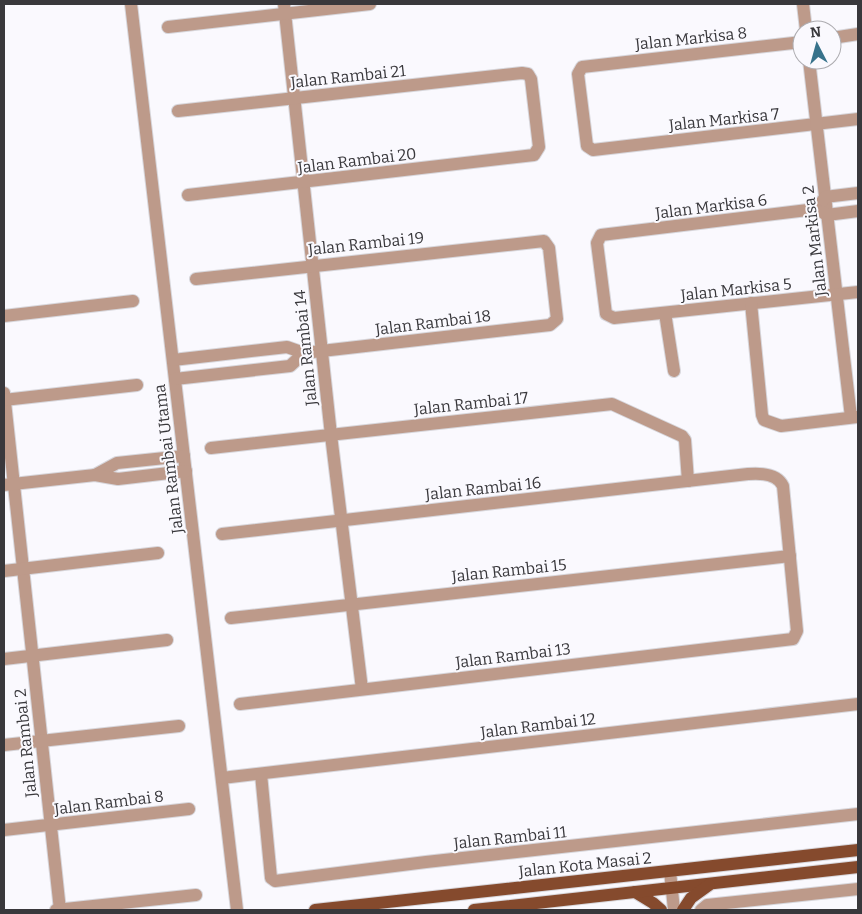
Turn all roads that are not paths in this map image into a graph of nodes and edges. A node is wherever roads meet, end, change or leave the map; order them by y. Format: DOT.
graph roads {
  1 [pos="131,4"];
  2 [pos="370,4"];
  3 [pos="803,4"];
  4 [pos="285,9"];
  5 [pos="805,20"];
  6 [pos="168,27"];
  7 [pos="858,34"];
  8 [pos="842,36"];
  9 [pos="792,43"];
  10 [pos="810,70"];
  11 [pos="295,98"];
  12 [pos="178,111"];
  13 [pos="858,119"];
  14 [pos="817,125"];
  15 [pos="593,150"];
  16 [pos="530,156"];
  17 [pos="304,182"];
  18 [pos="858,193"];
  19 [pos="188,195"];
  20 [pos="825,197"];
  21 [pos="822,212"];
  22 [pos="858,212"];
  23 [pos="313,265"];
  24 [pos="196,279"];
  25 [pos="858,292"];
  26 [pos="836,294"];
  27 [pos="133,301"];
  28 [pos="750,303"];
  29 [pos="665,313"];
  30 [pos="4,316"];
  31 [pos="618,318"];
  32 [pos="548,325"];
  33 [pos="255,350"];
  34 [pos="322,352"];
  35 [pos="304,354"];
  36 [pos="173,360"];
  37 [pos="257,370"];
  38 [pos="674,371"];
  39 [pos="175,379"];
  40 [pos="137,385"];
  41 [pos="4,398"];
  42 [pos="854,417"];
  43 [pos="331,435"];
  44 [pos="211,448"];
  45 [pos="184,456"];
  46 [pos="186,471"];
  47 [pos="95,475"];
  48 [pos="688,481"];
  49 [pos="9,485"];
  50 [pos="341,520"];
  51 [pos="222,534"];
  52 [pos="158,553"];
  53 [pos="790,556"];
  54 [pos="23,568"];
  55 [pos="4,570"];
  56 [pos="352,604"];
  57 [pos="231,618"];
  58 [pos="167,640"];
  59 [pos="32,656"];
  60 [pos="4,659"];
  61 [pos="362,689"];
  62 [pos="240,704"];
  63 [pos="858,704"];
  64 [pos="179,726"];
  65 [pos="42,741"];
  66 [pos="4,745"];
  67 [pos="261,774"];
  68 [pos="222,778"];
  69 [pos="189,809"];
  70 [pos="858,814"];
  71 [pos="50,825"];
  72 [pos="4,830"];
  73 [pos="858,850"];
  74 [pos="858,867"];
  75 [pos="670,870"];
  76 [pos="711,883"];
  77 [pos="672,888"];
  78 [pos="858,889"];
  79 [pos="635,892"];
  80 [pos="196,895"];
  81 [pos="56,910"];
  82 [pos="60,910"];
  83 [pos="237,910"];
  84 [pos="315,910"];
  85 [pos="474,910"];
  86 [pos="661,910"];
  87 [pos="674,910"];
  88 [pos="683,910"];
  89 [pos="701,910"];
  1 -- 36 [label="street, Jalan Rambai Utama"];
  2 -- 4 [label="street"];
  3 -- 5 [label="street"];
  4 -- 6 [label="street"];
  4 -- 11 [label="street, Jalan Rambai 14"];
  7 -- 8 [label="street"];
  9 -- 15 [label="street, Jalan Markisa 8"];
  10 -- 14 [label="street, Jalan Markisa 2"];
  11 -- 12 [label="street, Jalan Rambai 21"];
  11 -- 16 [label="street, Jalan Rambai 21"];
  11 -- 17 [label="street, Jalan Rambai 14"];
  13 -- 14 [label="street, Jalan Markisa 7"];
  14 -- 15 [label="street, Jalan Markisa 7"];
  14 -- 20 [label="street, Jalan Markisa 2"];
  16 -- 17 [label="street, Jalan Rambai 20"];
  17 -- 19 [label="street, Jalan Rambai 20"];
  17 -- 23 [label="street, Jalan Rambai 14"];
  18 -- 20 [label="street"];
  20 -- 21 [label="street, Jalan Markisa 2"];
  21 -- 22 [label="street, Jalan Markisa 6"];
  21 -- 26 [label="street, Jalan Markisa 2"];
  21 -- 31 [label="street, Jalan Markisa 6"];
  23 -- 24 [label="street, Jalan Rambai 19"];
  23 -- 32 [label="street, Jalan Rambai 19"];
  23 -- 34 [label="street, Jalan Rambai 14"];
  25 -- 26 [label="street, Jalan Markisa 5"];
  26 -- 28 [label="street, Jalan Markisa 5"];
  26 -- 42 [label="street, Jalan Markisa 2"];
  27 -- 30 [label="street"];
  28 -- 29 [label="street, Jalan Markisa 5"];
  28 -- 42 [label="street"];
  29 -- 31 [label="street, Jalan Markisa 5"];
  29 -- 38 [label="street"];
  32 -- 34 [label="street, Jalan Rambai 18"];
  33 -- 35 [label="street"];
  33 -- 36 [label="street"];
  33 -- 37 [label="street"];
  34 -- 35 [label="street, Jalan Rambai 18"];
  34 -- 43 [label="street, Jalan Rambai 14"];
  35 -- 37 [label="street"];
  36 -- 39 [label="street, Jalan Rambai Utama"];
  37 -- 39 [label="street"];
  39 -- 45 [label="street, Jalan Rambai Utama"];
  40 -- 41 [label="street"];
  41 -- 49 [label="street, Jalan Rambai 2"];
  43 -- 44 [label="street, Jalan Rambai 17"];
  43 -- 48 [label="street, Jalan Rambai 17"];
  43 -- 50 [label="street, Jalan Rambai 14"];
  45 -- 46 [label="street, Jalan Rambai Utama"];
  45 -- 47 [label="street"];
  46 -- 47 [label="street"];
  46 -- 68 [label="street, Jalan Rambai Utama"];
  47 -- 49 [label="street"];
  48 -- 50 [label="street, Jalan Rambai 16"];
  48 -- 53 [label="street, Jalan Rambai 16"];
  49 -- 54 [label="street, Jalan Rambai 2"];
  50 -- 51 [label="street, Jalan Rambai 16"];
  50 -- 56 [label="street, Jalan Rambai 14"];
  52 -- 54 [label="street"];
  53 -- 56 [label="street, Jalan Rambai 15"];
  53 -- 61 [label="street, Jalan Rambai 13"];
  54 -- 55 [label="street"];
  54 -- 59 [label="street, Jalan Rambai 2"];
  56 -- 57 [label="street, Jalan Rambai 15"];
  56 -- 61 [label="street, Jalan Rambai 14"];
  58 -- 59 [label="street"];
  59 -- 60 [label="street"];
  59 -- 65 [label="street, Jalan Rambai 2"];
  61 -- 62 [label="street, Jalan Rambai 13"];
  63 -- 67 [label="street, Jalan Rambai 12"];
  64 -- 65 [label="street"];
  65 -- 66 [label="street"];
  65 -- 71 [label="street, Jalan Rambai 2"];
  67 -- 68 [label="street, Jalan Rambai 12"];
  67 -- 70 [label="street, Jalan Rambai 11"];
  68 -- 83 [label="street, Jalan Rambai Utama"];
  69 -- 71 [label="street, Jalan Rambai 8"];
  71 -- 72 [label="street, Jalan Rambai 8"];
  71 -- 82 [label="street, Jalan Rambai 2"];
  73 -- 75 [label="main road, Jalan Kota Masai 2"];
  74 -- 76 [label="main road, Jalan Kota Masai 2"];
  75 -- 77 [label="street"];
  75 -- 84 [label="main road, Jalan Kota Masai 2"];
  76 -- 77 [label="main road, Jalan Kota Masai 2"];
  76 -- 88 [label="main road"];
  77 -- 79 [label="main road, Jalan Kota Masai 2"];
  77 -- 87 [label="street"];
  78 -- 89 [label="street"];
  79 -- 85 [label="main road, Jalan Kota Masai 2"];
  79 -- 86 [label="main road"];
  80 -- 82 [label="street"];
  81 -- 82 [label="street"];
}
